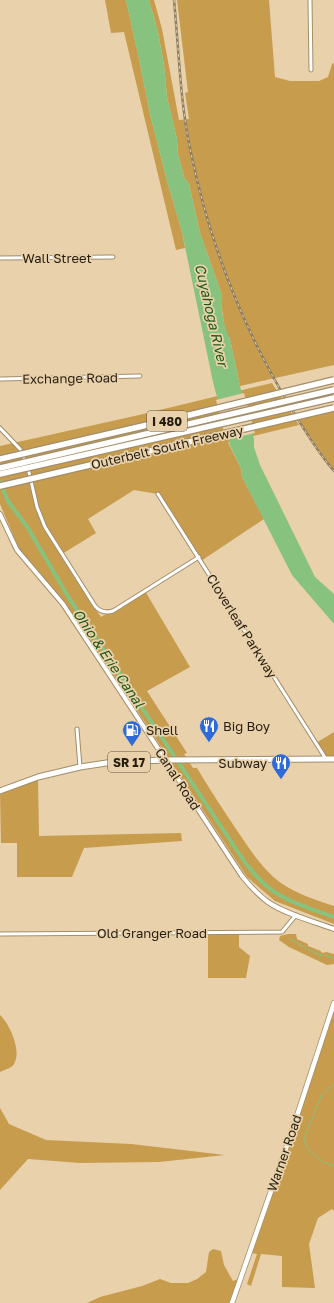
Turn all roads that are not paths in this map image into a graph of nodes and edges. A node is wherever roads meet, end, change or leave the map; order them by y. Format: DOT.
graph roads {
  1 [pos="310,0"];
  2 [pos="311,70"];
  3 [pos="114,257"];
  4 [pos="0,258"];
  5 [pos="140,376"];
  6 [pos="0,379"];
  7 [pos="334,380"];
  8 [pos="334,390"];
  9 [pos="334,398"];
  10 [pos="334,408"];
  11 [pos="0,428"];
  12 [pos="0,459"];
  13 [pos="0,468"];
  14 [pos="0,474"];
  15 [pos="0,486"];
  16 [pos="158,494"];
  17 [pos="0,514"];
  18 [pos="199,557"];
  19 [pos="77,729"];
  20 [pos="326,759"];
  21 [pos="334,759"];
  22 [pos="166,760"];
  23 [pos="80,766"];
  24 [pos="0,791"];
  25 [pos="296,916"];
  26 [pos="334,929"];
  27 [pos="0,934"];
  28 [pos="334,1003"];
  29 [pos="232,1303"];
  1 -- 2 [label="street"];
  3 -- 4 [label="street, Wall Street"];
  5 -- 6 [label="street, Exchange Road"];
  7 -- 12 [label="highway, Outerbelt South Freeway / I 480, bridge"];
  8 -- 13 [label="highway, bridge"];
  9 -- 14 [label="highway, bridge"];
  10 -- 15 [label="highway, Outerbelt South Freeway / I 480, bridge"];
  11 -- 18 [label="street"];
  16 -- 18 [label="street, Cloverleaf Parkway"];
  17 -- 22 [label="street, Canal Road"];
  18 -- 20 [label="street, Cloverleaf Parkway"];
  19 -- 23 [label="street"];
  20 -- 21 [label="main road, SR 17"];
  20 -- 22 [label="main road, SR 17"];
  22 -- 23 [label="main road, SR 17"];
  22 -- 25 [label="street, Canal Road"];
  23 -- 24 [label="main road, SR 17"];
  25 -- 26 [label="street, Canal Road"];
  25 -- 27 [label="street, Old Granger Road"];
  28 -- 29 [label="main road, Warner Road"];
}
